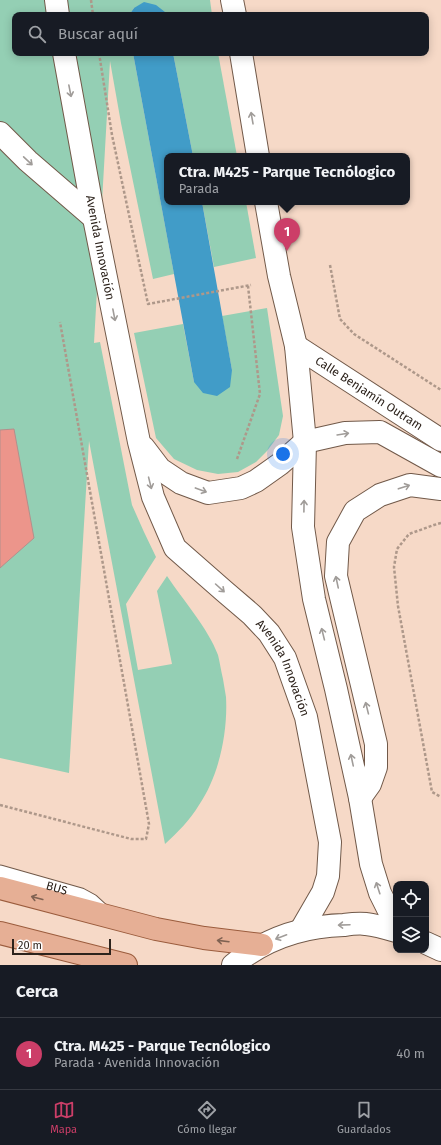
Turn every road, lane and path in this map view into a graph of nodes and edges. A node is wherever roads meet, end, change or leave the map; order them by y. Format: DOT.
graph roads {
  1 [pos="56,0"];
  2 [pos="91,0"];
  3 [pos="232,0"];
  4 [pos="58,12"];
  5 [pos="93,12"];
  6 [pos="234,12"];
  7 [pos="65,56"];
  8 [pos="99,56"];
  9 [pos="241,56"];
  10 [pos="0,133"];
  11 [pos="258,153"];
  12 [pos="267,205"];
  13 [pos="94,218"];
  14 [pos="330,265"];
  15 [pos="60,322"];
  16 [pos="296,346"];
  17 [pos="441,390"];
  18 [pos="441,440"];
  19 [pos="139,442"];
  20 [pos="305,442"];
  21 [pos="441,466"];
  22 [pos="241,488"];
  23 [pos="441,489"];
  24 [pos="441,524"];
  25 [pos="441,797"];
  26 [pos="360,798"];
  27 [pos="0,805"];
  28 [pos="0,872"];
  29 [pos="0,888"];
  30 [pos="108,916"];
  31 [pos="393,918"];
  32 [pos="301,930"];
  33 [pos="393,930"];
  34 [pos="0,933"];
  35 [pos="429,944"];
  36 [pos="262,945"];
  37 [pos="441,950"];
  38 [pos="126,965"];
  39 [pos="234,965"];
  1 -- 4 [label="street"];
  2 -- 5 [label="path"];
  3 -- 6 [label="street"];
  7 -- 13 [label="street, Avenida Innovación, one-way"];
  8 -- 22 [label="path"];
  11 -- 9 [label="street, one-way"];
  10 -- 13 [label="street, one-way"];
  12 -- 16 [label="street"];
  13 -- 19 [label="street, Avenida Innovación, one-way"];
  14 -- 17 [label="path"];
  15 -- 27 [label="path"];
  16 -- 18 [label="street, Calle Benjamín Outram"];
  16 -- 20 [label="street"];
  19 -- 22 [label="street, Avenida Innovación, one-way"];
  19 -- 32 [label="street, Avenida Innovación, one-way"];
  20 -- 21 [label="street, Calle Benjamín Outram, one-way"];
  20 -- 22 [label="street, Avenida Innovación"];
  26 -- 20 [label="street, one-way"];
  26 -- 23 [label="street, one-way"];
  24 -- 25 [label="path"];
  31 -- 26 [label="street, one-way"];
  28 -- 30 [label="lane, BUS"];
  30 -- 29 [label="main road, one-way"];
  36 -- 30 [label="main road, one-way"];
  33 -- 32 [label="street, one-way"];
  32 -- 36 [label="street, one-way"];
  34 -- 38 [label="main road"];
  35 -- 37 [label="street"];
  36 -- 39 [label="street"];
}
